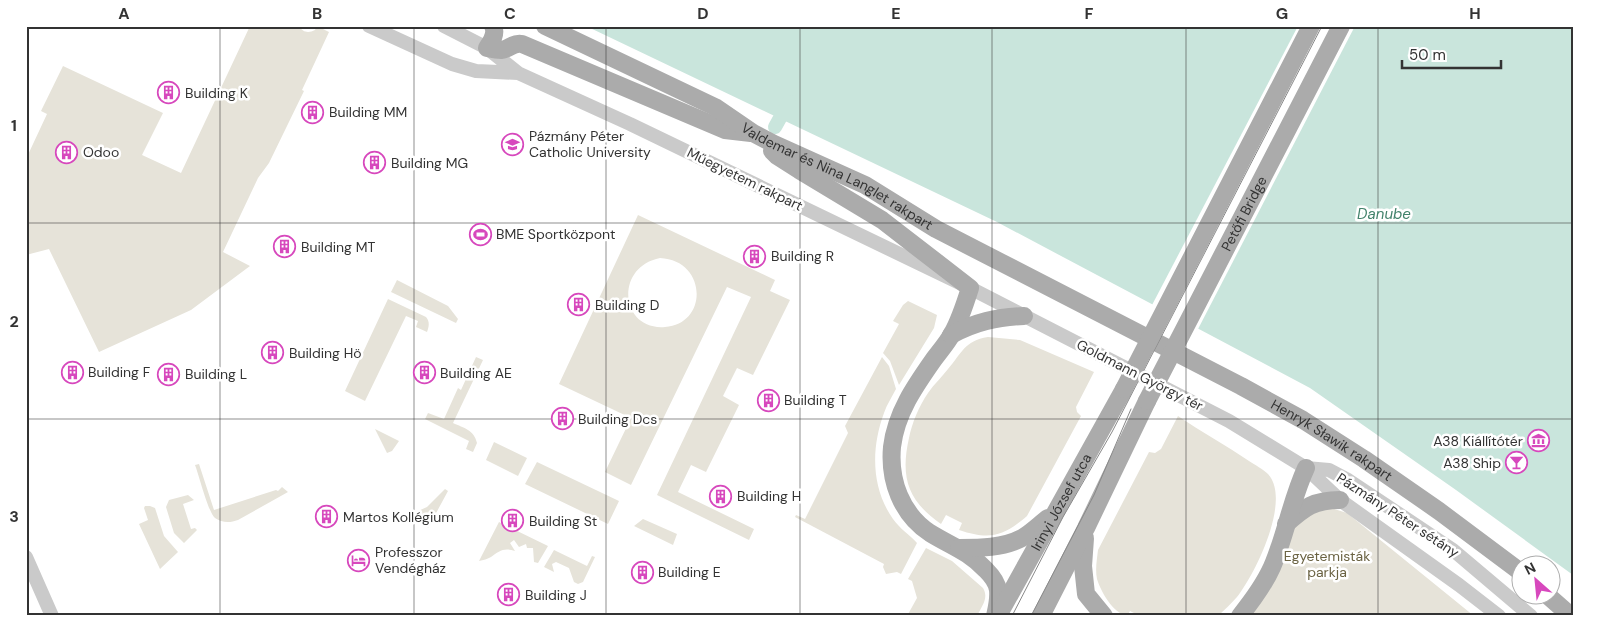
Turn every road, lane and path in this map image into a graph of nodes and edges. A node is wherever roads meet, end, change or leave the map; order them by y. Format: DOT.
graph roads {
  1 [pos="369,26"];
  2 [pos="444,26"];
  3 [pos="493,26"];
  4 [pos="546,26"];
  5 [pos="1311,26"];
  6 [pos="1341,26"];
  7 [pos="395,33"];
  8 [pos="487,48"];
  9 [pos="476,71"];
  10 [pos="518,73"];
  11 [pos="753,133"];
  12 [pos="970,288"];
  13 [pos="1024,316"];
  14 [pos="1128,328"];
  15 [pos="951,335"];
  16 [pos="1124,389"];
  17 [pos="1306,468"];
  18 [pos="1340,500"];
  19 [pos="1054,513"];
  20 [pos="1285,524"];
  21 [pos="1086,528"];
  22 [pos="959,548"];
  23 [pos="26,557"];
  24 [pos="1512,566"];
  25 [pos="1557,604"];
  26 [pos="52,616"];
  27 [pos="996,616"];
  28 [pos="1041,616"];
  29 [pos="1104,616"];
  30 [pos="1240,616"];
  31 [pos="1499,616"];
  32 [pos="1531,616"];
  33 [pos="1571,616"];
  1 -- 7 [label="street, Műegyetem rakpart"];
  2 -- 8 [label="street, Műegyetem rakpart"];
  3 -- 8 [label="main road"];
  4 -- 11 [label="main road, Valdemar és Nina Langlet rakpart"];
  5 -- 16 [label="main road, Petőfi Bridge, bridge"];
  6 -- 21 [label="main road, Petőfi Bridge, bridge"];
  7 -- 9 [label="street, Műegyetem rakpart"];
  8 -- 9 [label="street"];
  8 -- 10 [label="street, Műegyetem rakpart"];
  8 -- 11 [label="main road"];
  9 -- 10 [label="street, Műegyetem rakpart"];
  10 -- 12 [label="street, Műegyetem rakpart"];
  11 -- 12 [label="main road"];
  11 -- 14 [label="main road, Valdemar és Nina Langlet rakpart"];
  12 -- 13 [label="street, Goldmann György tér"];
  12 -- 15 [label="main road"];
  13 -- 15 [label="main road"];
  13 -- 17 [label="street, Goldmann György tér"];
  14 -- 24 [label="main road, Henryk Sławik rakpart"];
  15 -- 22 [label="main road"];
  16 -- 19 [label="main road, Irinyi József utca"];
  17 -- 18 [label="street, Pázmány Péter sétány"];
  17 -- 20 [label="main road"];
  17 -- 32 [label="street, Pázmány Péter sétány"];
  18 -- 20 [label="main road"];
  18 -- 31 [label="street, Pázmány Péter sétány"];
  19 -- 22 [label="main road"];
  19 -- 27 [label="main road, Irinyi József utca"];
  20 -- 30 [label="main road"];
  21 -- 28 [label="main road"];
  21 -- 29 [label="main road"];
  22 -- 27 [label="main road"];
  23 -- 26 [label="street"];
  25 -- 33 [label="main road"];
}
